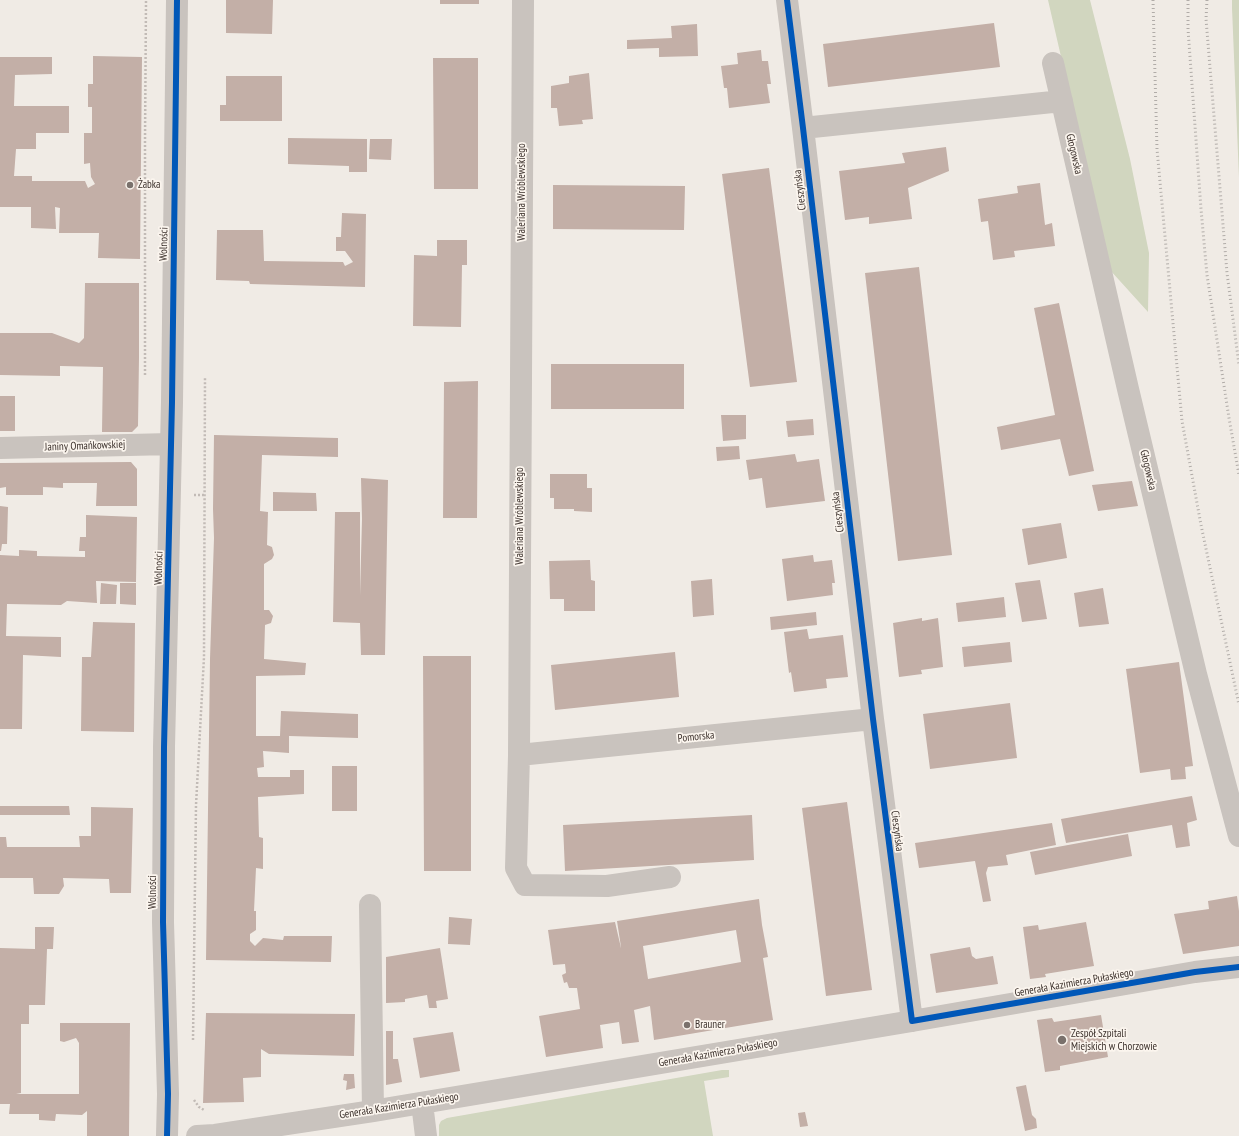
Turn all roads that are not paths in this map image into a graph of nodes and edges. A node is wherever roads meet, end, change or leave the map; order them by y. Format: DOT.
graph roads {
  1 [pos="177,0"];
  2 [pos="523,0"];
  3 [pos="787,0"];
  4 [pos="1053,63"];
  5 [pos="1062,101"];
  6 [pos="803,128"];
  7 [pos="171,444"];
  8 [pos="0,448"];
  9 [pos="872,719"];
  10 [pos="519,755"];
  11 [pos="1239,836"];
  12 [pos="670,877"];
  13 [pos="370,905"];
  14 [pos="1239,967"];
  15 [pos="912,1021"];
  16 [pos="422,1103"];
  17 [pos="373,1111"];
  18 [pos="167,1136"];
  19 [pos="198,1136"];
  20 [pos="426,1136"];
  1 -- 7 [label="street, Wolności"];
  2 -- 10 [label="street, Waleriana Wróblewskiego"];
  3 -- 6 [label="street, Cieszyńska"];
  4 -- 5 [label="street, Głogowska"];
  5 -- 6 [label="street"];
  5 -- 11 [label="street, Głogowska"];
  6 -- 9 [label="street, Cieszyńska"];
  7 -- 8 [label="street, Janiny Omańkowskiej"];
  7 -- 18 [label="street, Wolności"];
  9 -- 10 [label="street, Pomorska"];
  9 -- 15 [label="street, Cieszyńska"];
  10 -- 12 [label="street, Waleriana Wróblewskiego"];
  13 -- 17 [label="street"];
  14 -- 15 [label="street, Generała Kazimierza Pułaskiego"];
  15 -- 16 [label="street, Generała Kazimierza Pułaskiego"];
  16 -- 17 [label="street, Generała Kazimierza Pułaskiego"];
  16 -- 20 [label="street"];
  17 -- 19 [label="street, Generała Kazimierza Pułaskiego"];
}
